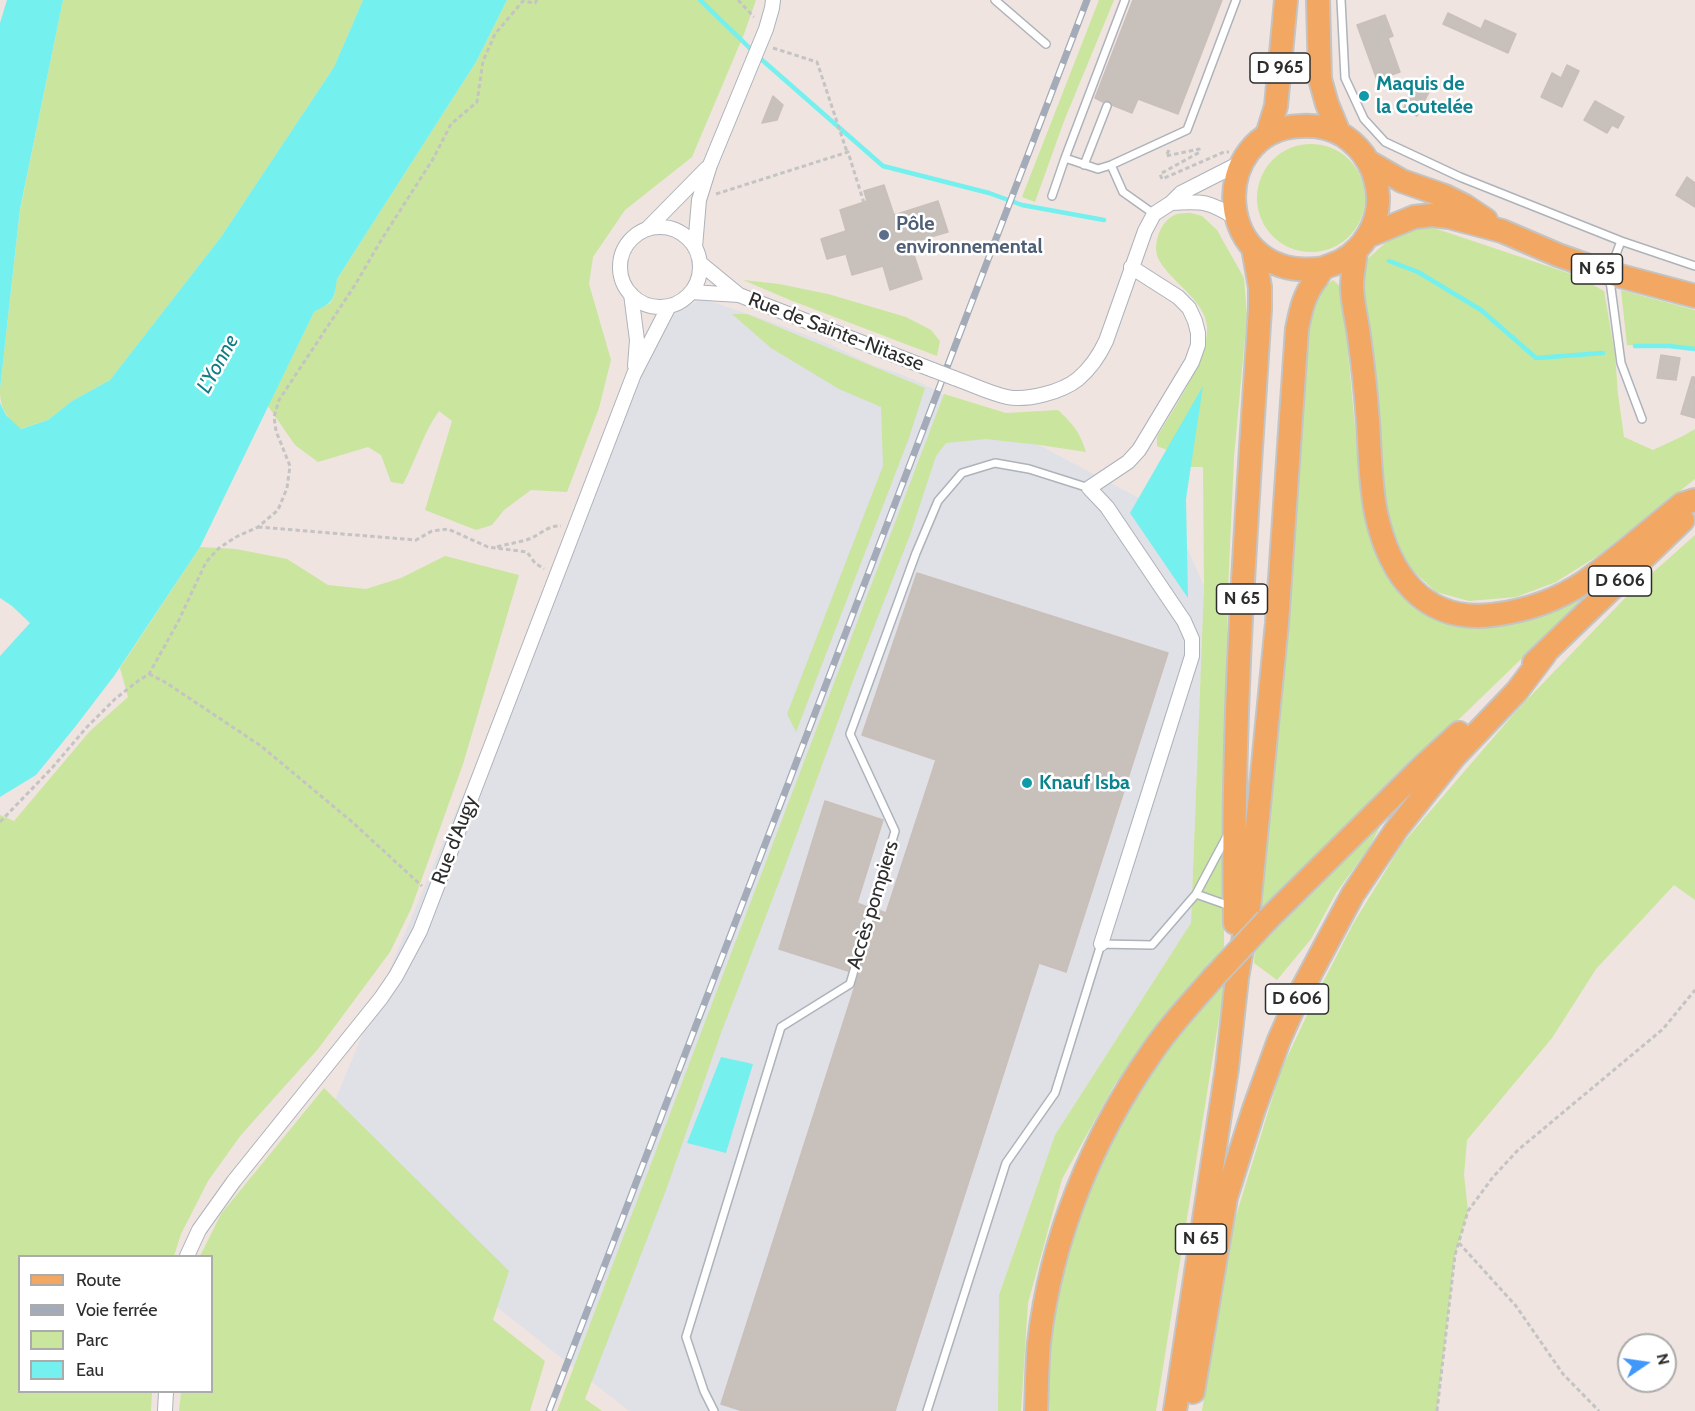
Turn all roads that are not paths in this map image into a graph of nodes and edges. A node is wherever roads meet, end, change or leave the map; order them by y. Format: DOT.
graph roads {
  1 [pos="773,0"];
  2 [pos="995,0"];
  3 [pos="1125,0"];
  4 [pos="1236,0"];
  5 [pos="1287,0"];
  6 [pos="1318,0"];
  7 [pos="1341,0"];
  8 [pos="1046,44"];
  9 [pos="1107,106"];
  10 [pos="1339,133"];
  11 [pos="1267,135"];
  12 [pos="1237,157"];
  13 [pos="1065,158"];
  14 [pos="1369,162"];
  15 [pos="710,165"];
  16 [pos="1084,165"];
  17 [pos="1111,165"];
  18 [pos="1052,196"];
  19 [pos="1171,203"];
  20 [pos="1154,214"];
  21 [pos="1236,218"];
  22 [pos="647,230"];
  23 [pos="1502,231"];
  24 [pos="1621,241"];
  25 [pos="1362,243"];
  26 [pos="695,247"];
  27 [pos="1253,248"];
  28 [pos="700,262"];
  29 [pos="1695,266"];
  30 [pos="1131,267"];
  31 [pos="1324,268"];
  32 [pos="1609,273"];
  33 [pos="691,292"];
  34 [pos="631,294"];
  35 [pos="739,295"];
  36 [pos="1695,296"];
  37 [pos="669,306"];
  38 [pos="634,374"];
  39 [pos="1642,419"];
  40 [pos="1089,488"];
  41 [pos="1695,500"];
  42 [pos="1695,508"];
  43 [pos="1545,654"];
  44 [pos="1234,824"];
  45 [pos="1196,894"];
  46 [pos="1235,908"];
  47 [pos="1101,944"];
  48 [pos="1237,978"];
  49 [pos="188,1255"];
  50 [pos="166,1393"];
  51 [pos="165,1411"];
  52 [pos="714,1411"];
  53 [pos="927,1411"];
  54 [pos="1036,1411"];
  55 [pos="1175,1411"];
  56 [pos="1190,1411"];
  1 -- 15 [label="street"];
  2 -- 8 [label="lane"];
  3 -- 13 [label="lane"];
  4 -- 17 [label="lane"];
  5 -- 11 [label="main road, D 965"];
  6 -- 10 [label="main road, D 965"];
  7 -- 24 [label="lane"];
  9 -- 16 [label="lane"];
  10 -- 11 [label="main road"];
  10 -- 14 [label="main road"];
  11 -- 12 [label="main road"];
  12 -- 19 [label="street"];
  12 -- 21 [label="main road"];
  13 -- 16 [label="lane"];
  13 -- 18 [label="lane"];
  14 -- 23 [label="main road, N 65"];
  14 -- 25 [label="main road"];
  15 -- 22 [label="street"];
  15 -- 26 [label="street"];
  16 -- 17 [label="lane"];
  17 -- 20 [label="lane"];
  19 -- 20 [label="street"];
  19 -- 21 [label="street"];
  20 -- 30 [label="street"];
  21 -- 27 [label="main road"];
  22 -- 26 [label="street"];
  22 -- 34 [label="street"];
  23 -- 25 [label="main road, N 65"];
  23 -- 32 [label="main road, N 65"];
  24 -- 29 [label="lane"];
  24 -- 32 [label="lane"];
  25 -- 31 [label="main road"];
  25 -- 41 [label="main road"];
  26 -- 28 [label="street"];
  27 -- 31 [label="main road"];
  27 -- 44 [label="main road, N 65"];
  28 -- 33 [label="street"];
  28 -- 35 [label="street, Rue de Sainte-Nitasse"];
  30 -- 35 [label="street, Rue de Sainte-Nitasse, bridge"];
  30 -- 40 [label="street"];
  31 -- 48 [label="main road, N 65"];
  32 -- 36 [label="main road, N 65"];
  32 -- 39 [label="lane"];
  33 -- 35 [label="street, Rue de Sainte-Nitasse"];
  33 -- 37 [label="street"];
  34 -- 37 [label="street"];
  34 -- 38 [label="street, Rue d'Augy"];
  37 -- 38 [label="street, Rue d'Augy"];
  38 -- 49 [label="street, Rue d'Augy"];
  40 -- 47 [label="street"];
  40 -- 52 [label="lane, Accès pompiers"];
  42 -- 43 [label="main road, D 606"];
  43 -- 54 [label="main road, D 606, bridge"];
  43 -- 56 [label="main road, D 606"];
  44 -- 45 [label="lane"];
  44 -- 46 [label="main road, N 65"];
  45 -- 46 [label="lane"];
  45 -- 47 [label="lane"];
  46 -- 48 [label="main road, N 65"];
  47 -- 53 [label="lane"];
  48 -- 55 [label="main road, N 65"];
  50 -- 51 [label="street"];
}
